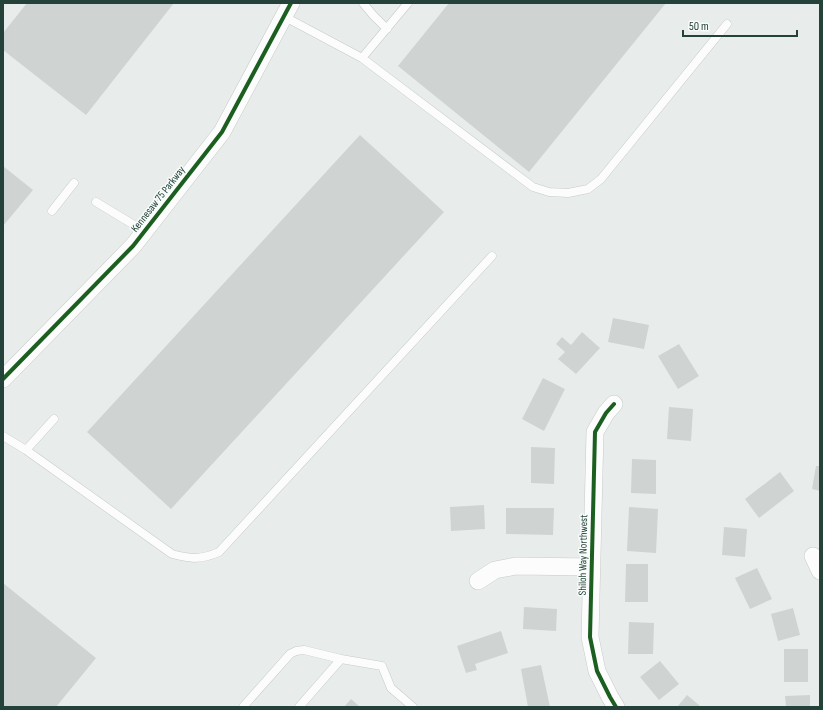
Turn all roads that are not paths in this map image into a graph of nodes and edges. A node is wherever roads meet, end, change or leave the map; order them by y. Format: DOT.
graph roads {
  1 [pos="363,3"];
  2 [pos="408,3"];
  3 [pos="288,10"];
  4 [pos="727,24"];
  5 [pos="387,28"];
  6 [pos="362,58"];
  7 [pos="74,183"];
  8 [pos="96,202"];
  9 [pos="52,211"];
  10 [pos="144,232"];
  11 [pos="492,256"];
  12 [pos="3,379"];
  13 [pos="614,404"];
  14 [pos="54,419"];
  15 [pos="3,436"];
  16 [pos="26,450"];
  17 [pos="592,567"];
  18 [pos="478,581"];
  19 [pos="341,659"];
  20 [pos="243,707"];
  21 [pos="299,707"];
  22 [pos="413,707"];
  23 [pos="616,707"];
  1 -- 5 [label="lane"];
  2 -- 5 [label="lane"];
  3 -- 6 [label="lane"];
  3 -- 10 [label="street, Kennesaw 75 Parkway"];
  4 -- 6 [label="lane"];
  5 -- 6 [label="lane"];
  7 -- 9 [label="lane"];
  8 -- 10 [label="lane"];
  10 -- 12 [label="street, Kennesaw 75 Parkway"];
  11 -- 16 [label="lane"];
  13 -- 17 [label="street, Shiloh Way Northwest"];
  14 -- 16 [label="lane"];
  15 -- 16 [label="lane"];
  17 -- 18 [label="street"];
  17 -- 23 [label="street, Shiloh Way Northwest"];
  19 -- 20 [label="lane"];
  19 -- 21 [label="lane"];
  19 -- 22 [label="lane"];
}
